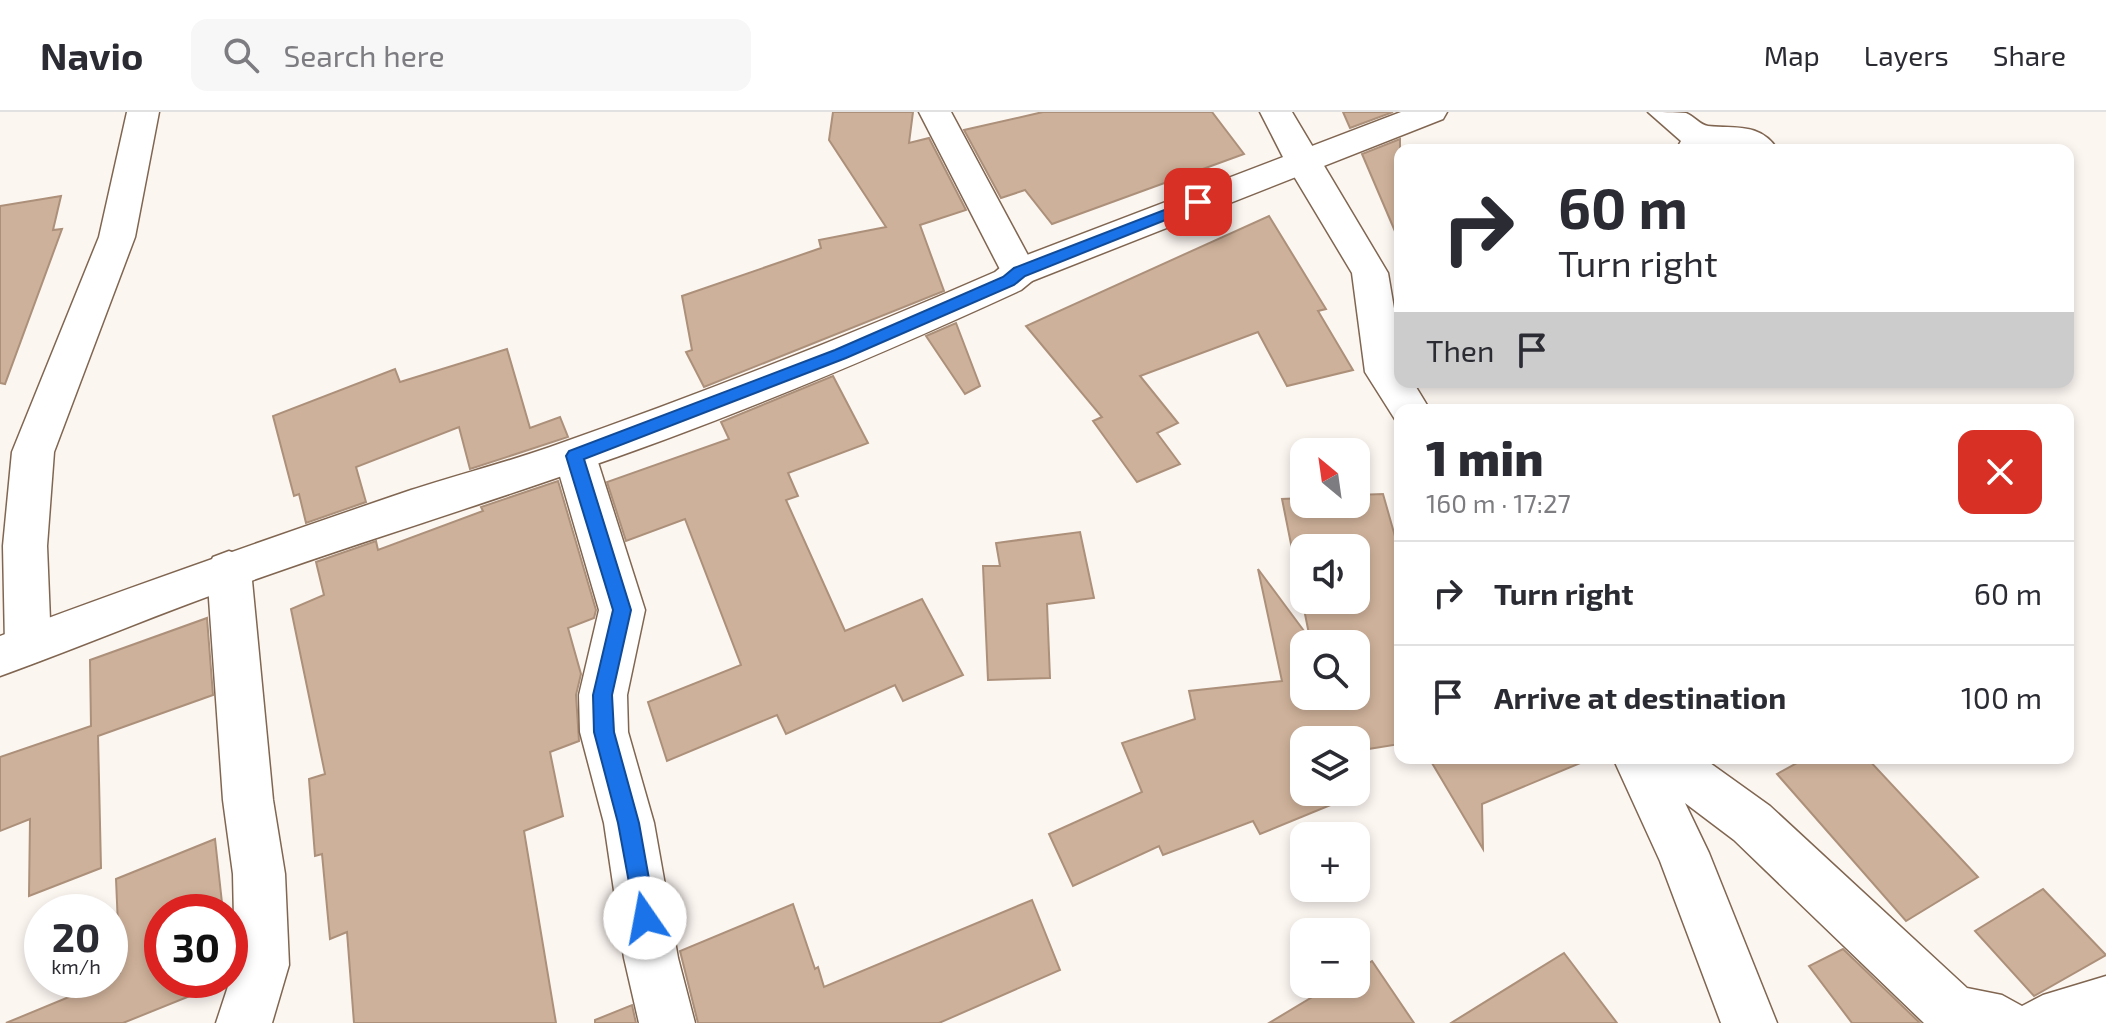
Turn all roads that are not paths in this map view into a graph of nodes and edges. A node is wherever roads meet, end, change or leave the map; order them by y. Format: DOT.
graph roads {
  1 [pos="143,112"];
  2 [pos="935,112"];
  3 [pos="1276,112"];
  4 [pos="1431,112"];
  5 [pos="1664,112"];
  6 [pos="1696,144"];
  7 [pos="1753,144"];
  8 [pos="1303,163"];
  9 [pos="1019,272"];
  10 [pos="1394,386"];
  11 [pos="575,456"];
  12 [pos="229,570"];
  13 [pos="14,651"];
  14 [pos="1640,764"];
  15 [pos="1667,764"];
  16 [pos="2106,1003"];
  17 [pos="1970,1020"];
  18 [pos="244,1023"];
  19 [pos="667,1023"];
  20 [pos="1749,1023"];
  21 [pos="2043,1023"];
  1 -- 13 [label="street"];
  2 -- 9 [label="street"];
  3 -- 8 [label="street"];
  4 -- 8 [label="street"];
  5 -- 6 [label="street"];
  6 -- 7 [label="street"];
  8 -- 9 [label="street"];
  8 -- 10 [label="street"];
  9 -- 11 [label="street"];
  11 -- 12 [label="street"];
  11 -- 19 [label="street"];
  12 -- 13 [label="street"];
  12 -- 18 [label="street"];
  14 -- 20 [label="street"];
  15 -- 17 [label="street"];
  16 -- 21 [label="street"];
}
